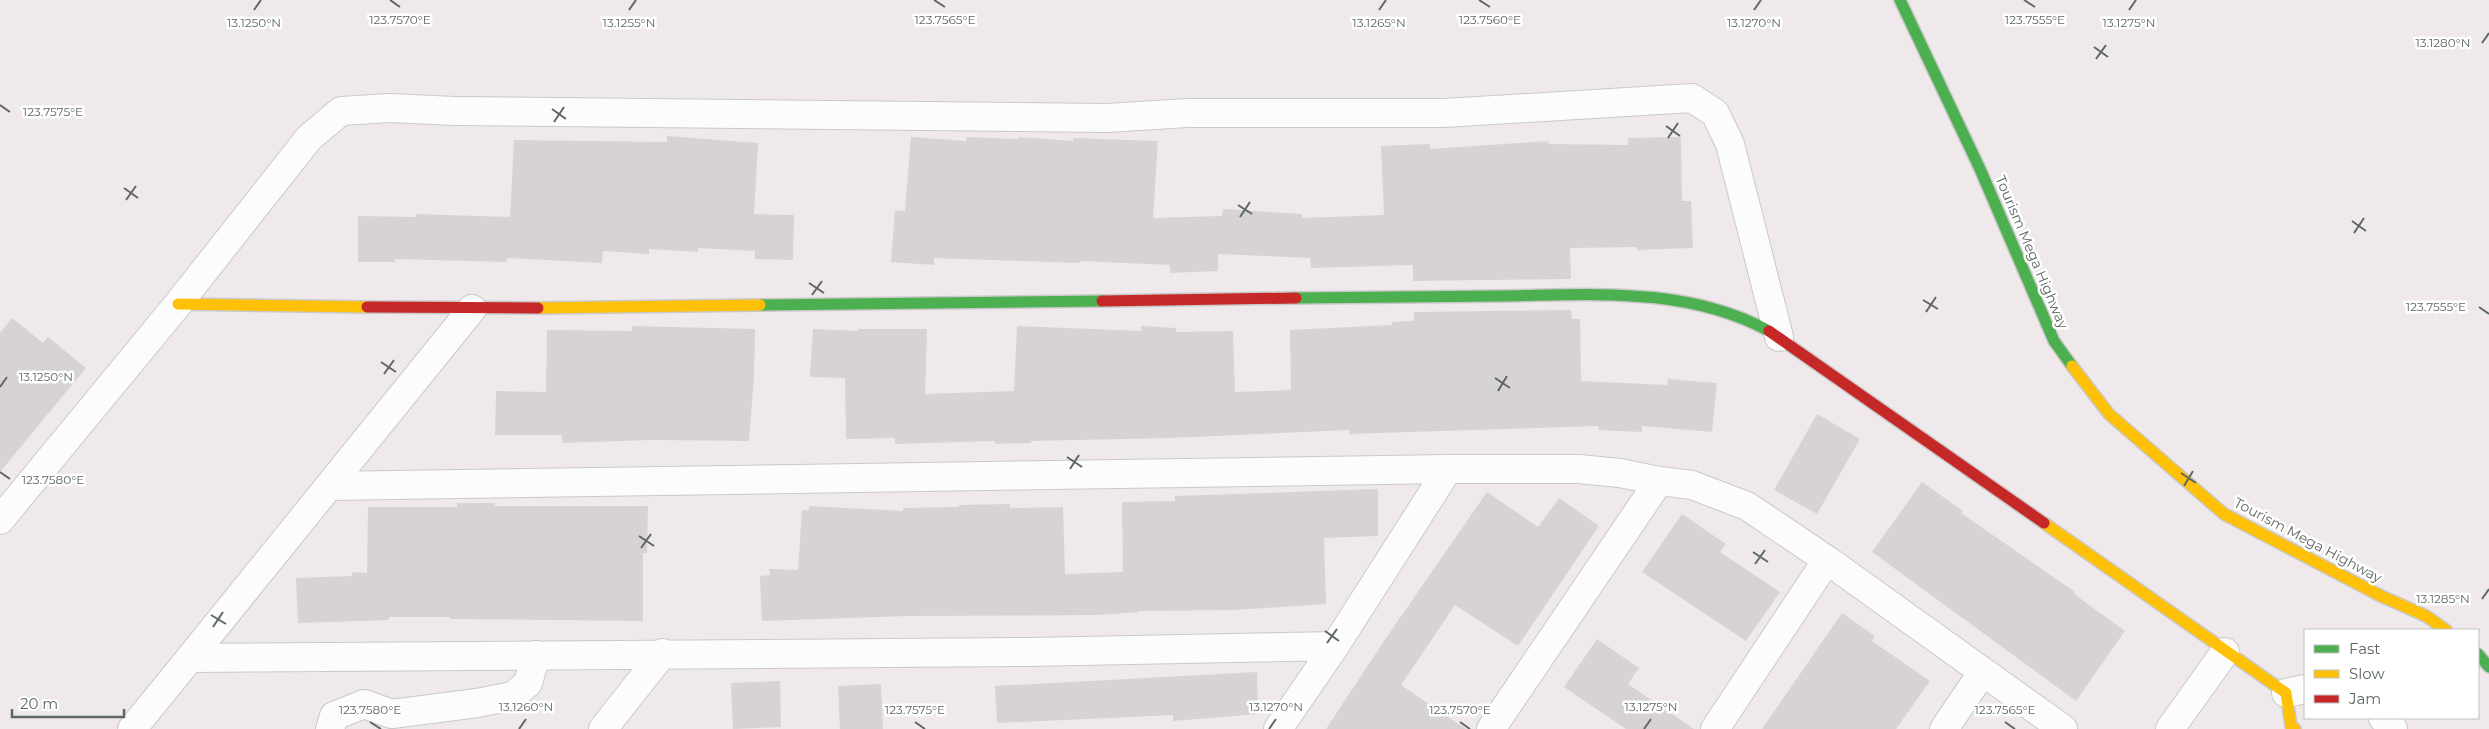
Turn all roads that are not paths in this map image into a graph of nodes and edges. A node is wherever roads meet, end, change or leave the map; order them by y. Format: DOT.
graph roads {
  1 [pos="1900,0"];
  2 [pos="178,304"];
  3 [pos="472,310"];
  4 [pos="1779,337"];
  5 [pos="1448,469"];
  6 [pos="1659,481"];
  7 [pos="329,486"];
  8 [pos="0,520"];
  9 [pos="1827,560"];
  10 [pos="2445,629"];
  11 [pos="1335,646"];
  12 [pos="2225,652"];
  13 [pos="663,653"];
  14 [pos="536,655"];
  15 [pos="2479,655"];
  16 [pos="190,658"];
  17 [pos="2489,666"];
  18 [pos="1982,673"];
  19 [pos="2296,691"];
  20 [pos="2384,719"];
  21 [pos="391,721"];
  22 [pos="132,729"];
  23 [pos="330,729"];
  24 [pos="603,729"];
  25 [pos="1278,729"];
  26 [pos="1491,729"];
  27 [pos="1715,729"];
  28 [pos="1944,729"];
  29 [pos="2063,729"];
  30 [pos="2170,729"];
  31 [pos="2295,729"];
  32 [pos="2393,729"];
  1 -- 10 [label="street, Tourism Mega Highway"];
  2 -- 3 [label="street"];
  2 -- 4 [label="street"];
  2 -- 8 [label="street"];
  3 -- 4 [label="street"];
  3 -- 7 [label="street"];
  4 -- 12 [label="street"];
  5 -- 6 [label="street"];
  5 -- 7 [label="street"];
  5 -- 11 [label="street"];
  6 -- 9 [label="street"];
  6 -- 26 [label="street"];
  7 -- 16 [label="street"];
  9 -- 18 [label="street"];
  9 -- 27 [label="street"];
  11 -- 13 [label="street"];
  11 -- 25 [label="street"];
  12 -- 19 [label="street"];
  12 -- 30 [label="street"];
  13 -- 14 [label="street"];
  13 -- 24 [label="street"];
  14 -- 16 [label="street"];
  14 -- 21 [label="street"];
  15 -- 17 [label="street"];
  16 -- 22 [label="street"];
  18 -- 28 [label="street"];
  18 -- 29 [label="street"];
  19 -- 31 [label="street"];
  20 -- 32 [label="street"];
  21 -- 23 [label="street"];
}
